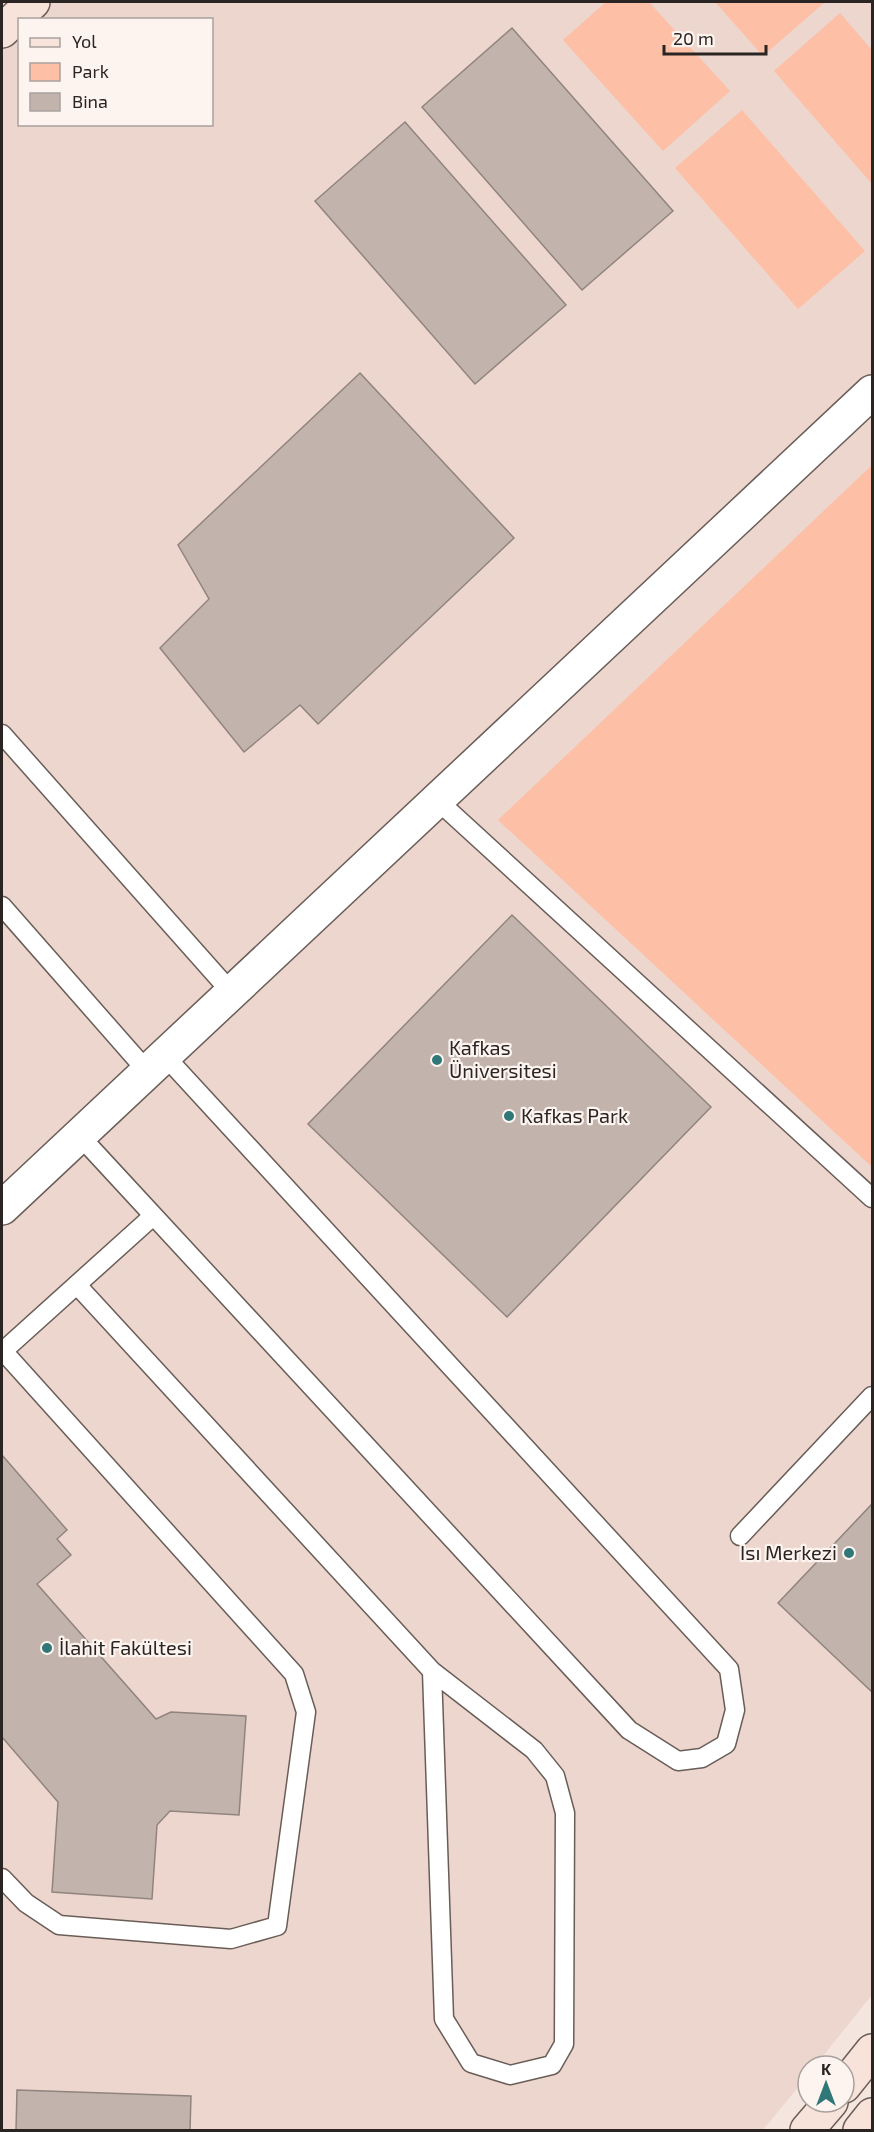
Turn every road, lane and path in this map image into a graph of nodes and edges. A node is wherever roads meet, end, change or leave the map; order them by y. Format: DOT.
graph roads {
  1 [pos="33,2"];
  2 [pos="2,31"];
  3 [pos="873,392"];
  4 [pos="2,734"];
  5 [pos="437,800"];
  6 [pos="2,906"];
  7 [pos="231,992"];
  8 [pos="156,1063"];
  9 [pos="79,1136"];
  10 [pos="873,1198"];
  11 [pos="2,1208"];
  12 [pos="153,1216"];
  13 [pos="76,1285"];
  14 [pos="2,1351"];
  15 [pos="873,1396"];
  16 [pos="740,1536"];
  17 [pos="432,1671"];
  18 [pos="2,1878"];
  19 [pos="873,2051"];
  20 [pos="856,2072"];
  21 [pos="821,2114"];
  22 [pos="873,2115"];
  23 [pos="807,2130"];
  24 [pos="860,2130"];
  1 -- 2 [label="street"];
  3 -- 5 [label="street"];
  4 -- 7 [label="lane"];
  5 -- 7 [label="street"];
  5 -- 10 [label="lane"];
  6 -- 8 [label="lane"];
  7 -- 8 [label="street"];
  8 -- 9 [label="street"];
  8 -- 12 [label="lane"];
  9 -- 11 [label="street"];
  9 -- 12 [label="lane"];
  12 -- 13 [label="lane"];
  13 -- 14 [label="lane"];
  13 -- 17 [label="lane"];
  14 -- 18 [label="lane"];
  15 -- 16 [label="lane"];
  17 -- 17 [label="lane"];
  19 -- 20 [label="street"];
  21 -- 23 [label="street"];
  22 -- 24 [label="street"];
}
